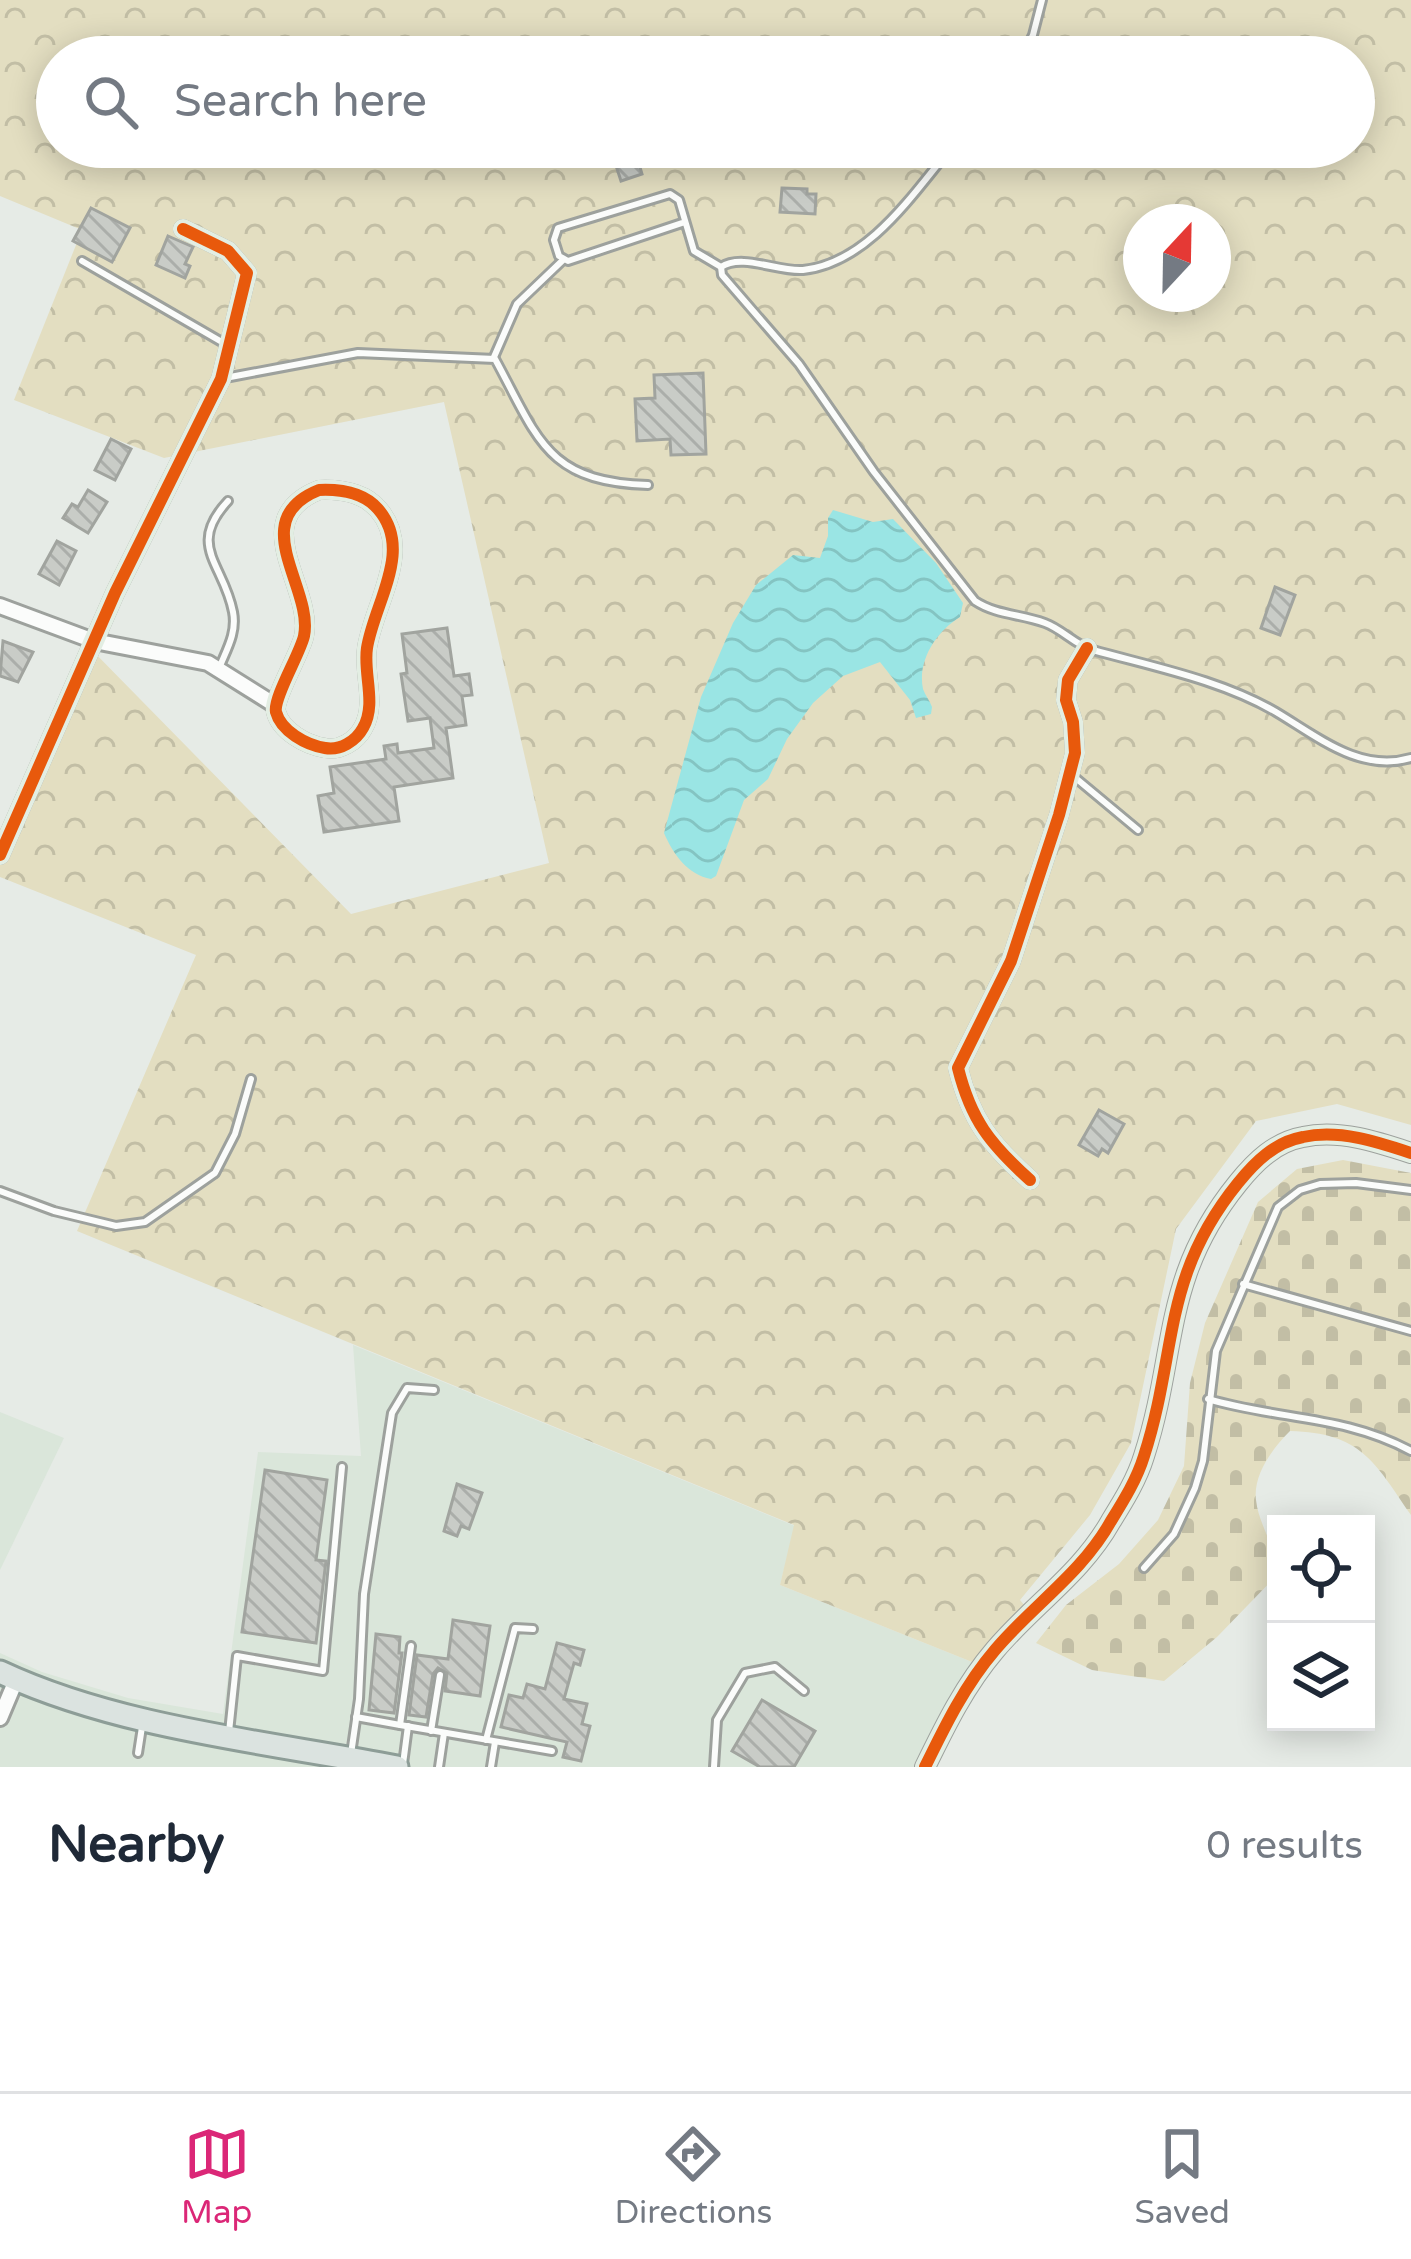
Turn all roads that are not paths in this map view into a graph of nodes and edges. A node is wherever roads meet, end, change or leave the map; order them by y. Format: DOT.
graph roads {
  1 [pos="1042,0"];
  2 [pos="1032,36"];
  3 [pos="934,168"];
  4 [pos="685,223"];
  5 [pos="183,229"];
  6 [pos="563,260"];
  7 [pos="82,261"];
  8 [pos="722,267"];
  9 [pos="230,347"];
  10 [pos="493,359"];
  11 [pos="221,379"];
  12 [pos="647,485"];
  13 [pos="228,501"];
  14 [pos="0,606"];
  15 [pos="94,641"];
  16 [pos="1087,648"];
  17 [pos="218,669"];
  18 [pos="275,705"];
  19 [pos="1411,758"];
  20 [pos="1070,772"];
  21 [pos="1138,830"];
  22 [pos="4,836"];
  23 [pos="0,855"];
  24 [pos="251,1078"];
  25 [pos="1411,1153"];
  26 [pos="1030,1180"];
  27 [pos="1411,1190"];
  28 [pos="0,1191"];
  29 [pos="1243,1283"];
  30 [pos="1411,1331"];
  31 [pos="434,1390"];
  32 [pos="1208,1400"];
  33 [pos="1411,1451"];
  34 [pos="342,1467"];
  35 [pos="1144,1568"];
  36 [pos="532,1628"];
  37 [pos="411,1646"];
  38 [pos="440,1675"];
  39 [pos="8,1676"];
  40 [pos="804,1690"];
  41 [pos="0,1718"];
  42 [pos="144,1718"];
  43 [pos="356,1718"];
  44 [pos="404,1726"];
  45 [pos="431,1730"];
  46 [pos="444,1733"];
  47 [pos="228,1736"];
  48 [pos="486,1740"];
  49 [pos="496,1742"];
  50 [pos="552,1751"];
  51 [pos="138,1753"];
  52 [pos="275,1756"];
  53 [pos="339,1760"];
  54 [pos="395,1767"];
  55 [pos="439,1767"];
  56 [pos="491,1767"];
  57 [pos="714,1767"];
  58 [pos="926,1767"];
  1 -- 2 [label="lane"];
  3 -- 8 [label="lane"];
  4 -- 6 [label="lane"];
  4 -- 6 [label="lane"];
  4 -- 8 [label="lane"];
  5 -- 9 [label="street"];
  6 -- 10 [label="lane"];
  7 -- 9 [label="lane"];
  8 -- 16 [label="lane"];
  9 -- 11 [label="street"];
  10 -- 11 [label="lane"];
  10 -- 12 [label="lane"];
  11 -- 15 [label="street"];
  13 -- 17 [label="lane"];
  14 -- 15 [label="street"];
  15 -- 17 [label="street"];
  15 -- 22 [label="street"];
  16 -- 19 [label="lane"];
  16 -- 20 [label="street"];
  17 -- 18 [label="street"];
  18 -- 18 [label="street"];
  20 -- 21 [label="lane"];
  20 -- 26 [label="street"];
  22 -- 23 [label="street"];
  24 -- 28 [label="lane"];
  25 -- 58 [label="street"];
  27 -- 29 [label="lane"];
  29 -- 30 [label="lane"];
  29 -- 32 [label="lane"];
  31 -- 43 [label="lane"];
  32 -- 33 [label="lane"];
  32 -- 35 [label="lane"];
  34 -- 47 [label="lane"];
  36 -- 48 [label="lane"];
  37 -- 44 [label="lane"];
  38 -- 45 [label="lane"];
  39 -- 41 [label="street"];
  39 -- 42 [label="main road"];
  40 -- 57 [label="lane"];
  42 -- 47 [label="main road"];
  42 -- 51 [label="lane"];
  43 -- 44 [label="lane"];
  43 -- 53 [label="lane"];
  44 -- 45 [label="lane"];
  44 -- 54 [label="lane"];
  45 -- 46 [label="lane"];
  46 -- 48 [label="lane"];
  46 -- 55 [label="lane"];
  47 -- 52 [label="main road"];
  48 -- 49 [label="lane"];
  49 -- 50 [label="lane"];
  49 -- 56 [label="lane"];
  52 -- 53 [label="main road"];
  53 -- 54 [label="main road"];
}
